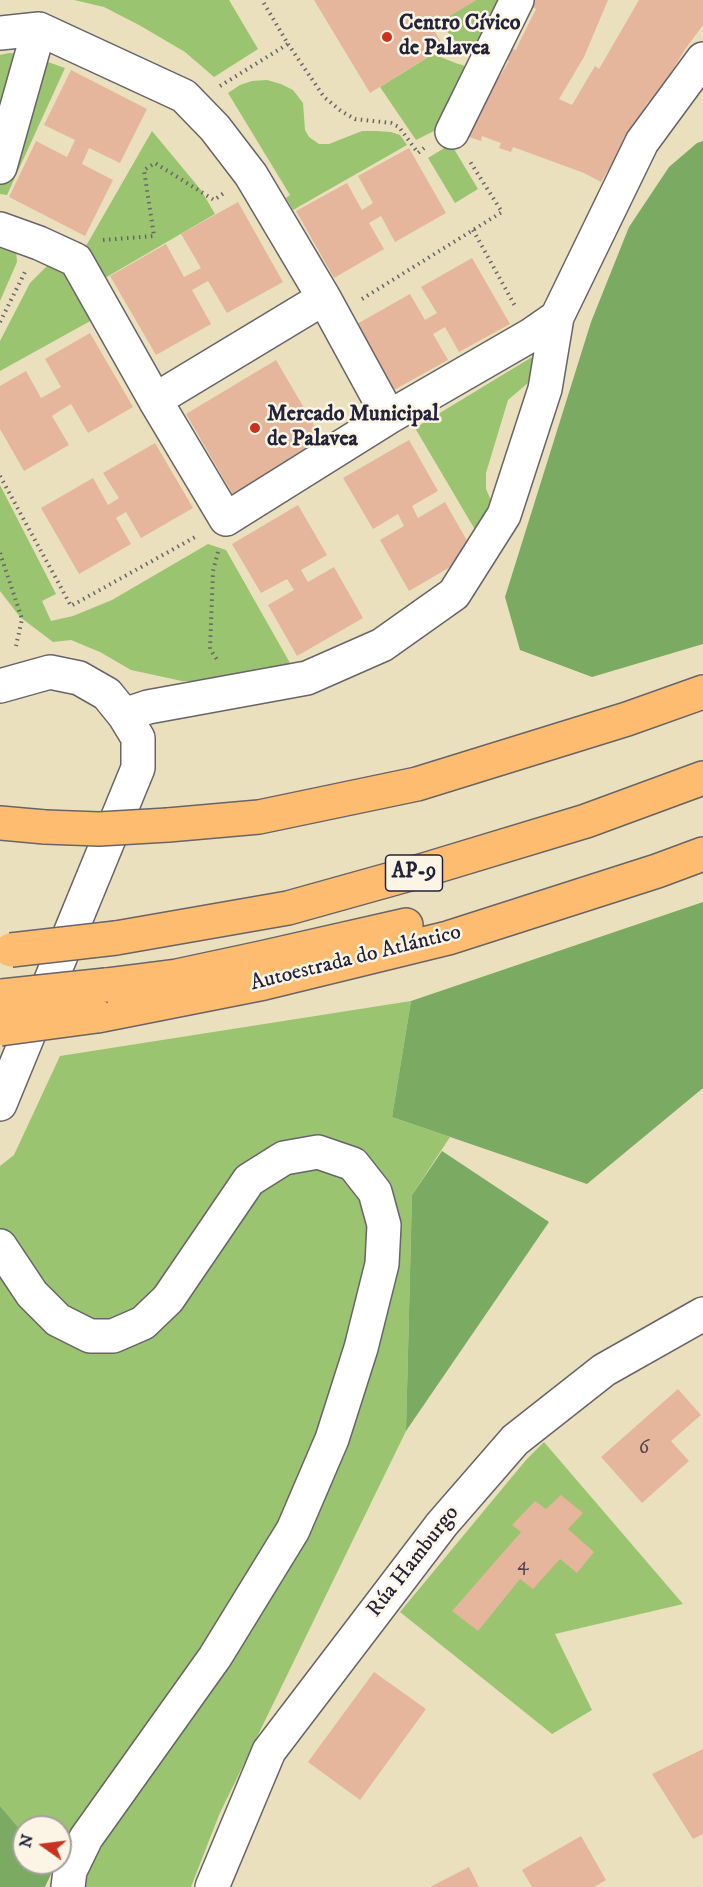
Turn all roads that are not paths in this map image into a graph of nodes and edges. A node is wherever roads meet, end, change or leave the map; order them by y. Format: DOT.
graph roads {
  1 [pos="517,0"];
  2 [pos="39,29"];
  3 [pos="0,33"];
  4 [pos="703,59"];
  5 [pos="452,132"];
  6 [pos="0,167"];
  7 [pos="0,229"];
  8 [pos="329,307"];
  9 [pos="544,326"];
  10 [pos="155,400"];
  11 [pos="389,417"];
  12 [pos="0,687"];
  13 [pos="703,692"];
  14 [pos="124,715"];
  15 [pos="703,778"];
  16 [pos="0,823"];
  17 [pos="703,854"];
  18 [pos="657,871"];
  19 [pos="6,950"];
  20 [pos="1,996"];
  21 [pos="0,1029"];
  22 [pos="0,1104"];
  23 [pos="0,1246"];
  24 [pos="703,1314"];
  25 [pos="68,1887"];
  26 [pos="212,1887"];
  1 -- 5 [label="street"];
  2 -- 3 [label="street"];
  2 -- 6 [label="street"];
  2 -- 8 [label="street"];
  4 -- 9 [label="street"];
  7 -- 10 [label="street"];
  8 -- 10 [label="street"];
  8 -- 11 [label="street"];
  9 -- 11 [label="street"];
  9 -- 14 [label="street"];
  10 -- 11 [label="street"];
  12 -- 14 [label="street"];
  13 -- 16 [label="highway, bridge"];
  14 -- 22 [label="street"];
  15 -- 19 [label="highway, AP-9, bridge"];
  17 -- 18 [label="highway, Autoestrada do Atlántico"];
  18 -- 20 [label="highway, bridge"];
  18 -- 21 [label="highway, Autoestrada do Atlántico, bridge"];
  23 -- 25 [label="street"];
  24 -- 26 [label="street, Rúa Hamburgo"];
}
